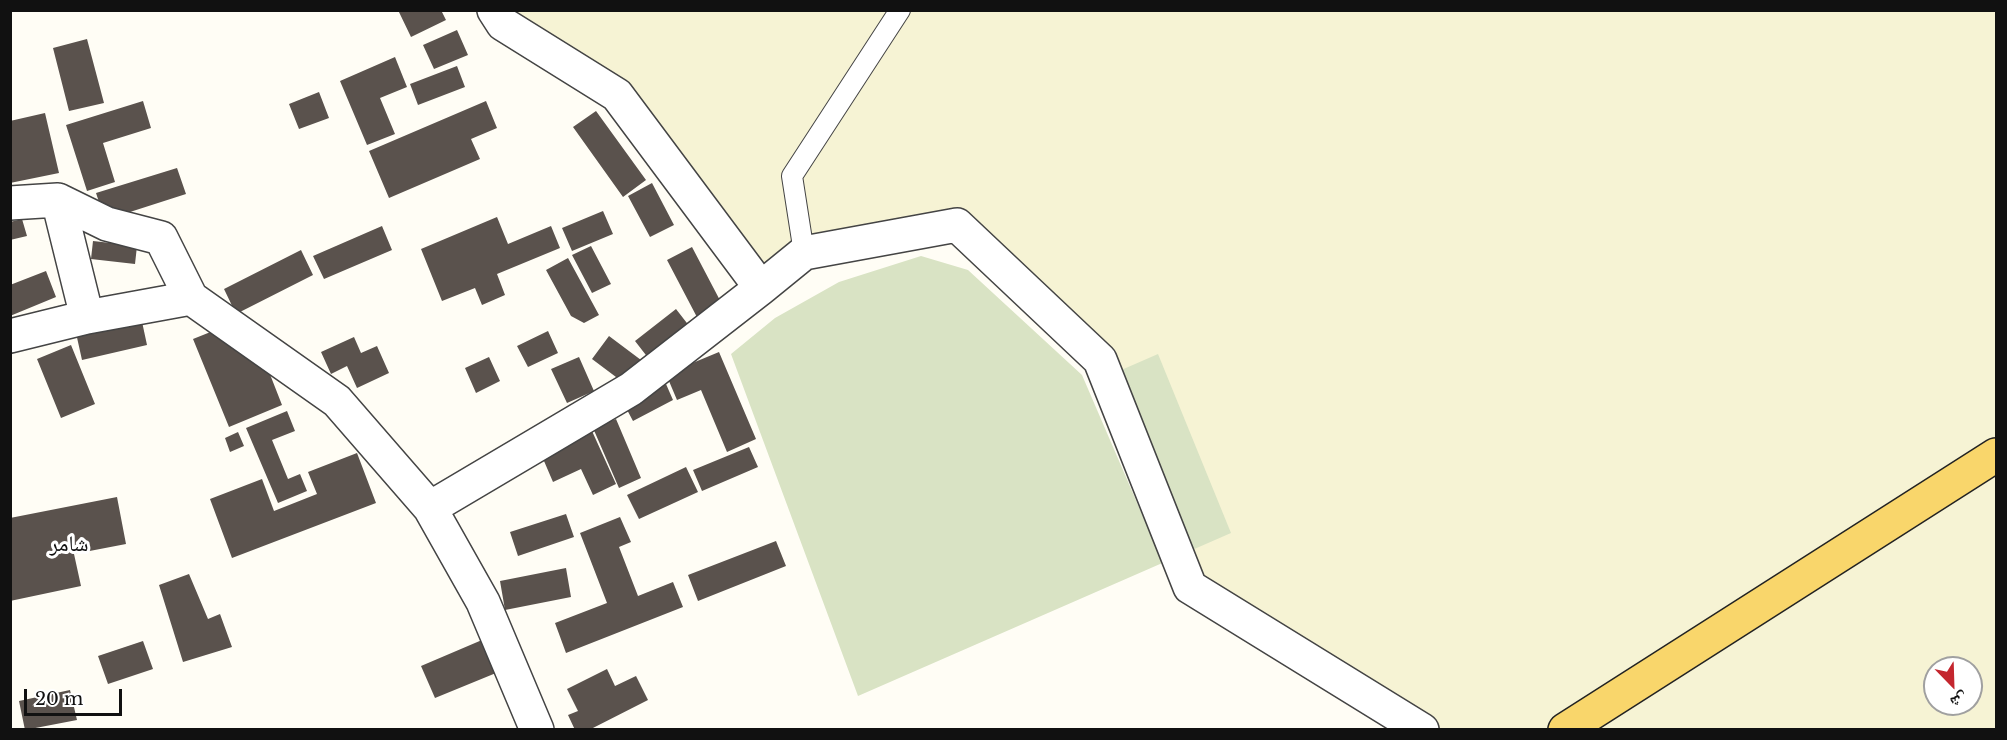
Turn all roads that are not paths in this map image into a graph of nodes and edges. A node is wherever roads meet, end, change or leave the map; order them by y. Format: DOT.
graph roads {
  1 [pos="494,10"];
  2 [pos="900,10"];
  3 [pos="58,200"];
  4 [pos="10,203"];
  5 [pos="804,253"];
  6 [pos="761,288"];
  7 [pos="191,298"];
  8 [pos="87,317"];
  9 [pos="10,336"];
  10 [pos="1996,455"];
  11 [pos="430,507"];
  12 [pos="537,729"];
  13 [pos="1422,729"];
  14 [pos="1565,729"];
  1 -- 6 [label="street"];
  2 -- 5 [label="lane"];
  3 -- 4 [label="street"];
  3 -- 7 [label="street"];
  3 -- 8 [label="street"];
  5 -- 6 [label="street"];
  5 -- 13 [label="street"];
  6 -- 11 [label="street"];
  7 -- 8 [label="street"];
  7 -- 11 [label="street"];
  8 -- 9 [label="street"];
  10 -- 14 [label="main road"];
  11 -- 12 [label="street"];
}
